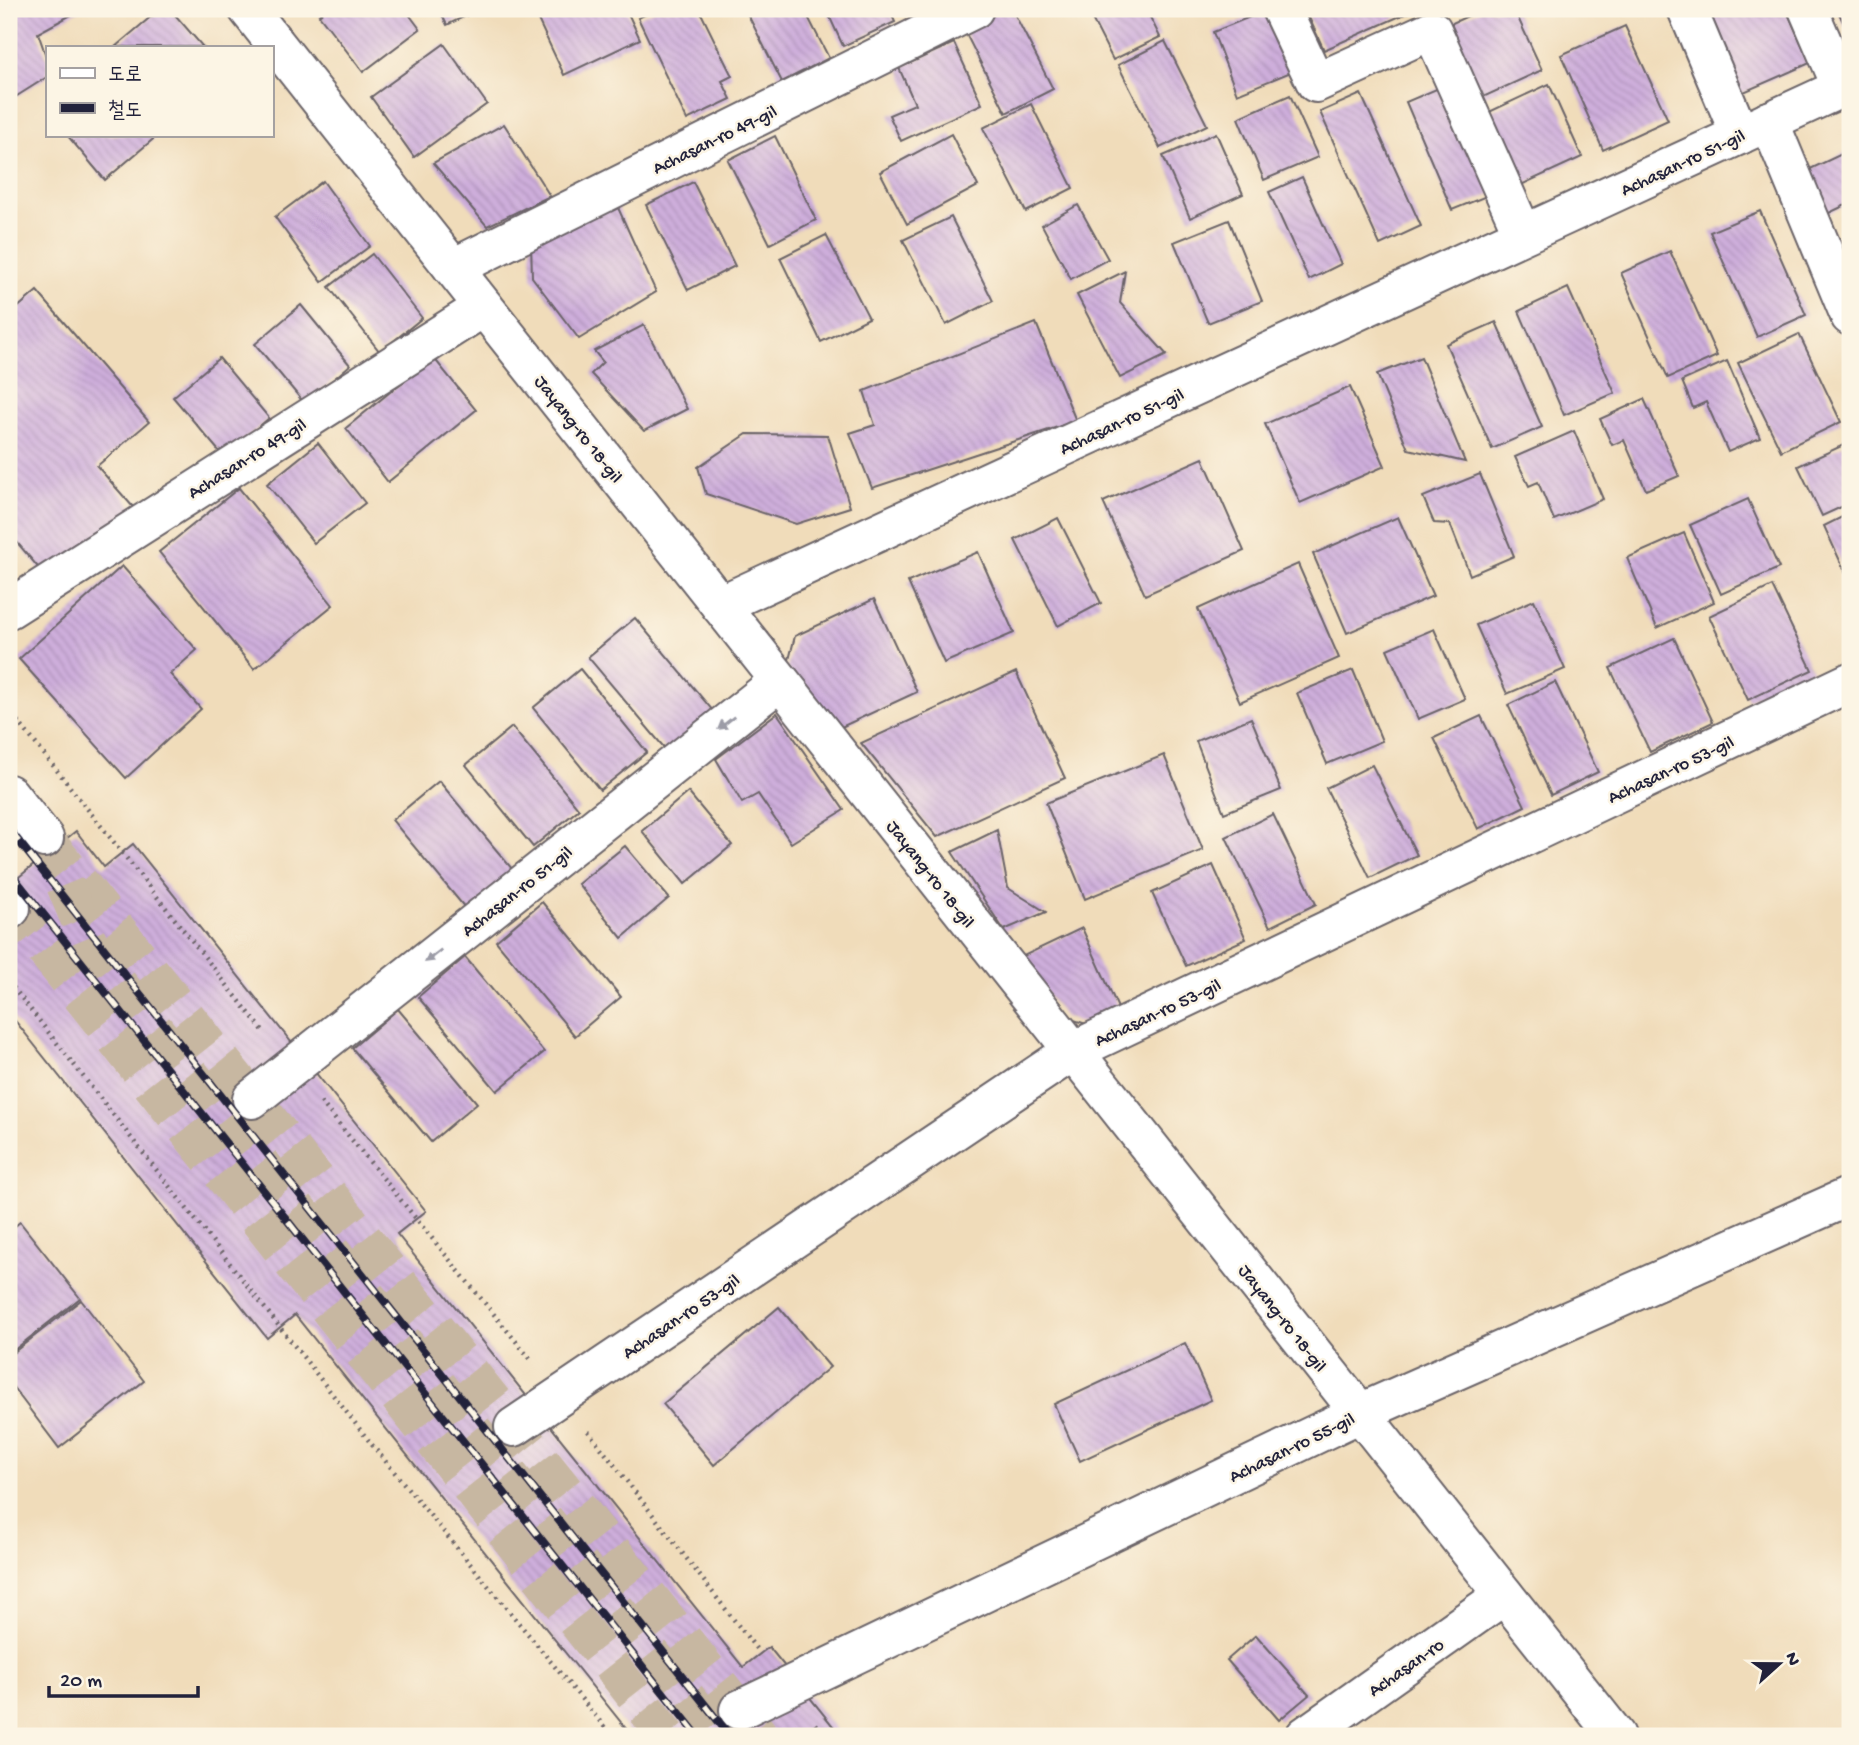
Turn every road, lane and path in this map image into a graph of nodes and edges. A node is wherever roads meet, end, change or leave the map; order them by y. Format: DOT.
graph roads {
  1 [pos="248,9"];
  2 [pos="974,9"];
  3 [pos="1281,9"];
  4 [pos="1687,9"];
  5 [pos="1808,9"];
  6 [pos="1846,86"];
  7 [pos="1754,128"];
  8 [pos="1523,234"];
  9 [pos="453,268"];
  10 [pos="484,307"];
  11 [pos="1850,316"];
  12 [pos="720,605"];
  13 [pos="9,609"];
  14 [pos="780,681"];
  15 [pos="1850,682"];
  16 [pos="9,710"];
  17 [pos="9,794"];
  18 [pos="44,838"];
  19 [pos="9,982"];
  20 [pos="1073,1051"];
  21 [pos="293,1068"];
  22 [pos="252,1099"];
  23 [pos="1850,1196"];
  24 [pos="561,1396"];
  25 [pos="1360,1413"];
  26 [pos="514,1427"];
  27 [pos="1504,1595"];
  28 [pos="787,1687"];
  29 [pos="739,1710"];
  30 [pos="612,1736"];
  31 [pos="825,1736"];
  32 [pos="1305,1736"];
  33 [pos="1616,1736"];
  1 -- 9 [label="street, Jayang-ro 18-gil"];
  2 -- 9 [label="street, Achasan-ro 49-gil"];
  3 -- 8 [label="street"];
  4 -- 7 [label="street"];
  5 -- 6 [label="street, Achasan-ro 51-gil"];
  6 -- 7 [label="street, Achasan-ro 51-gil"];
  7 -- 8 [label="street, Achasan-ro 51-gil"];
  7 -- 11 [label="street"];
  8 -- 12 [label="street, Achasan-ro 51-gil"];
  9 -- 10 [label="street, Jayang-ro 18-gil"];
  10 -- 12 [label="street, Jayang-ro 18-gil"];
  10 -- 13 [label="street, Achasan-ro 49-gil"];
  12 -- 14 [label="street, Jayang-ro 18-gil"];
  14 -- 20 [label="street, Jayang-ro 18-gil"];
  14 -- 21 [label="street, Achasan-ro 51-gil, one-way"];
  15 -- 20 [label="street, Achasan-ro 53-gil"];
  16 -- 21 [label="path"];
  17 -- 18 [label="street"];
  19 -- 30 [label="path"];
  20 -- 24 [label="street, Achasan-ro 53-gil"];
  20 -- 25 [label="street, Jayang-ro 18-gil"];
  21 -- 22 [label="street, Achasan-ro 51-gil"];
  21 -- 24 [label="path"];
  23 -- 25 [label="street, Achasan-ro 55-gil"];
  24 -- 26 [label="street, Achasan-ro 53-gil"];
  24 -- 28 [label="path"];
  25 -- 27 [label="street, Jayang-ro 18-gil"];
  25 -- 28 [label="street, Achasan-ro 55-gil"];
  27 -- 32 [label="street, Achasan-ro"];
  27 -- 33 [label="street, Jayang-ro 18-gil"];
  28 -- 29 [label="street, Achasan-ro 55-gil"];
  28 -- 31 [label="path"];
}
